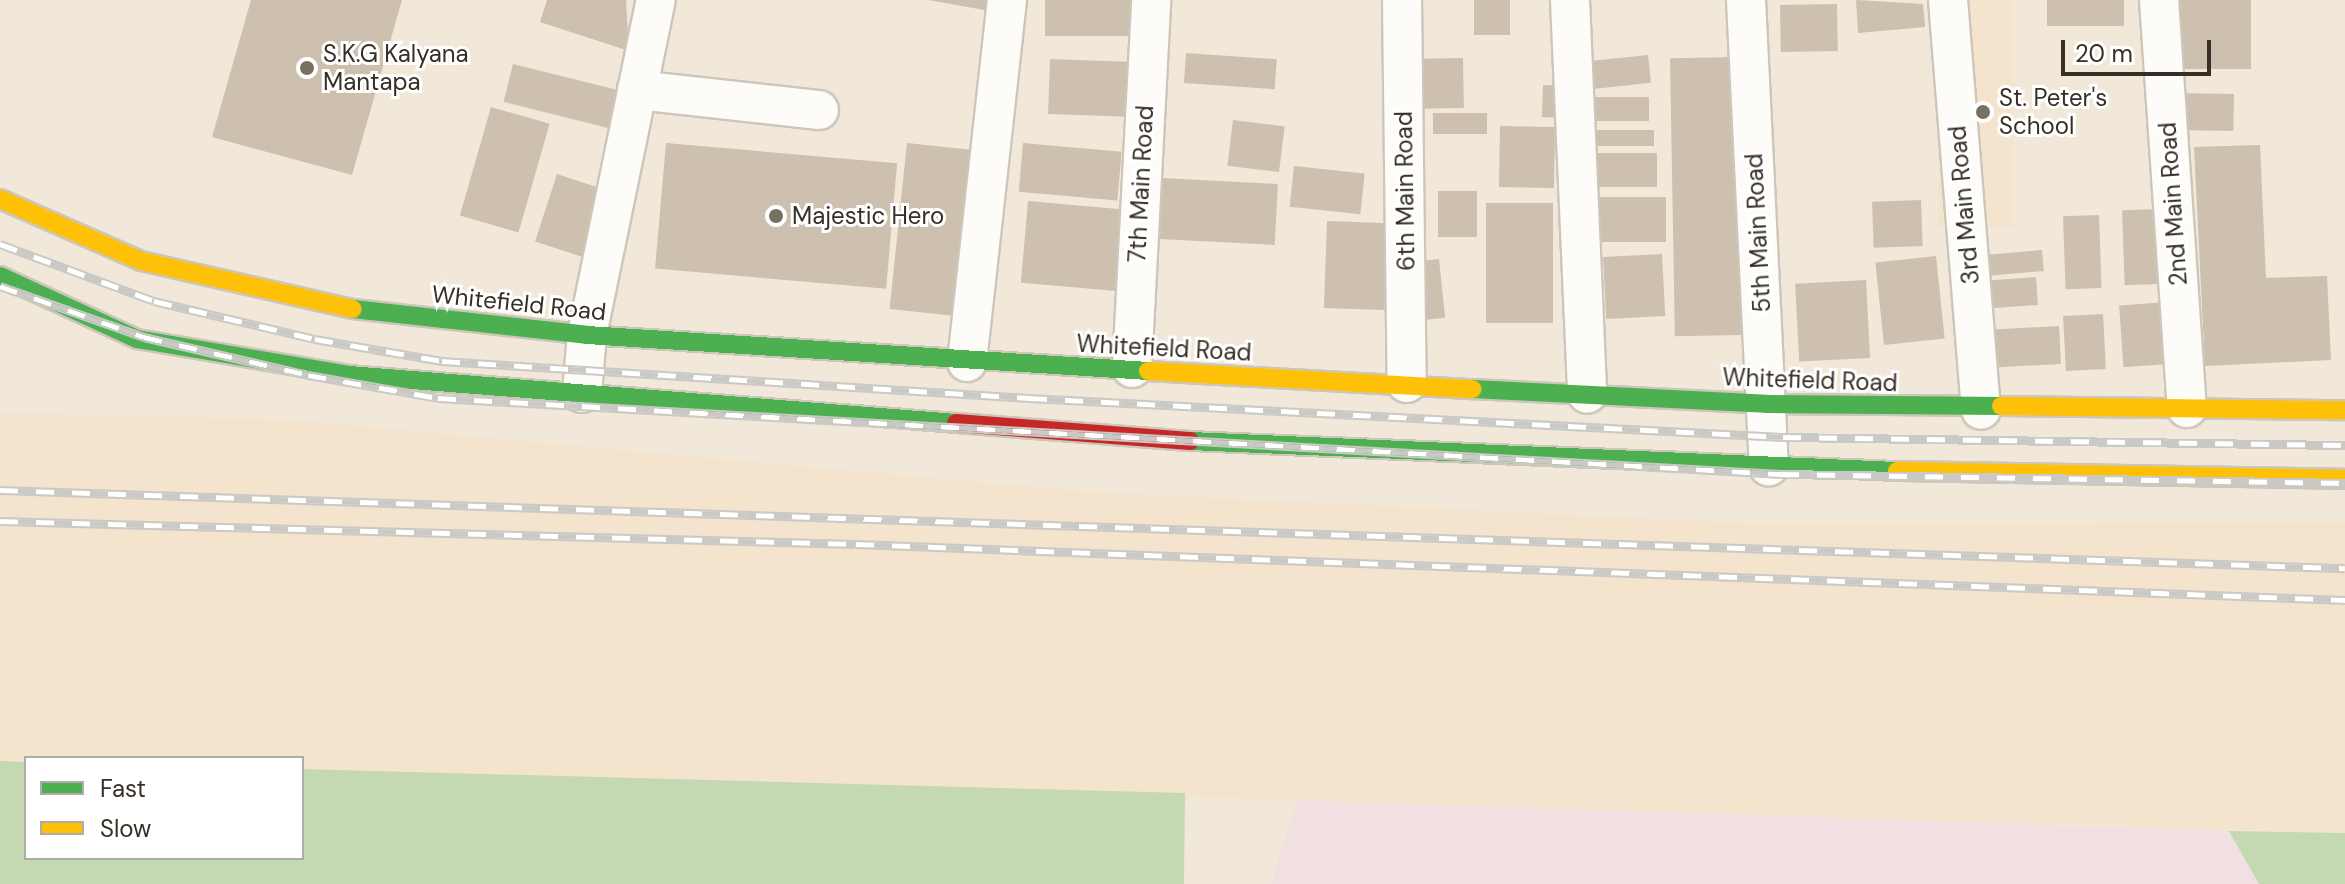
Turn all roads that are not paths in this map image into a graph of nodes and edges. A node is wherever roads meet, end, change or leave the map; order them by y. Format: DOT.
graph roads {
  1 [pos="656,0"];
  2 [pos="1007,0"];
  3 [pos="1151,0"];
  4 [pos="1402,0"];
  5 [pos="1570,0"];
  6 [pos="1746,0"];
  7 [pos="1948,0"];
  8 [pos="2159,0"];
  9 [pos="637,90"];
  10 [pos="819,110"];
  11 [pos="0,199"];
  12 [pos="0,276"];
  13 [pos="587,335"];
  14 [pos="967,362"];
  15 [pos="1132,368"];
  16 [pos="1407,383"];
  17 [pos="582,393"];
  18 [pos="1587,394"];
  19 [pos="1766,404"];
  20 [pos="2187,408"];
  21 [pos="1981,410"];
  22 [pos="2345,410"];
  23 [pos="1769,466"];
  24 [pos="2345,479"];
  1 -- 9 [label="street"];
  2 -- 14 [label="street"];
  3 -- 15 [label="street, 7th Main Road"];
  4 -- 16 [label="street, 6th Main Road"];
  5 -- 18 [label="street"];
  6 -- 19 [label="street, 5th Main Road"];
  7 -- 21 [label="street, 3rd Main Road"];
  8 -- 20 [label="street, 2nd Main Road"];
  9 -- 10 [label="street"];
  9 -- 13 [label="street"];
  11 -- 13 [label="main road, Whitefield Road"];
  12 -- 17 [label="main road"];
  13 -- 14 [label="main road, Whitefield Road"];
  13 -- 17 [label="street"];
  14 -- 15 [label="main road, Whitefield Road"];
  15 -- 16 [label="main road, Whitefield Road"];
  16 -- 18 [label="main road, Whitefield Road"];
  17 -- 23 [label="main road"];
  18 -- 19 [label="main road, Whitefield Road"];
  19 -- 21 [label="main road, Whitefield Road"];
  19 -- 23 [label="street, 5th Main Road"];
  20 -- 21 [label="main road, Whitefield Road"];
  20 -- 22 [label="main road, Whitefield Road"];
  23 -- 24 [label="main road"];
}
